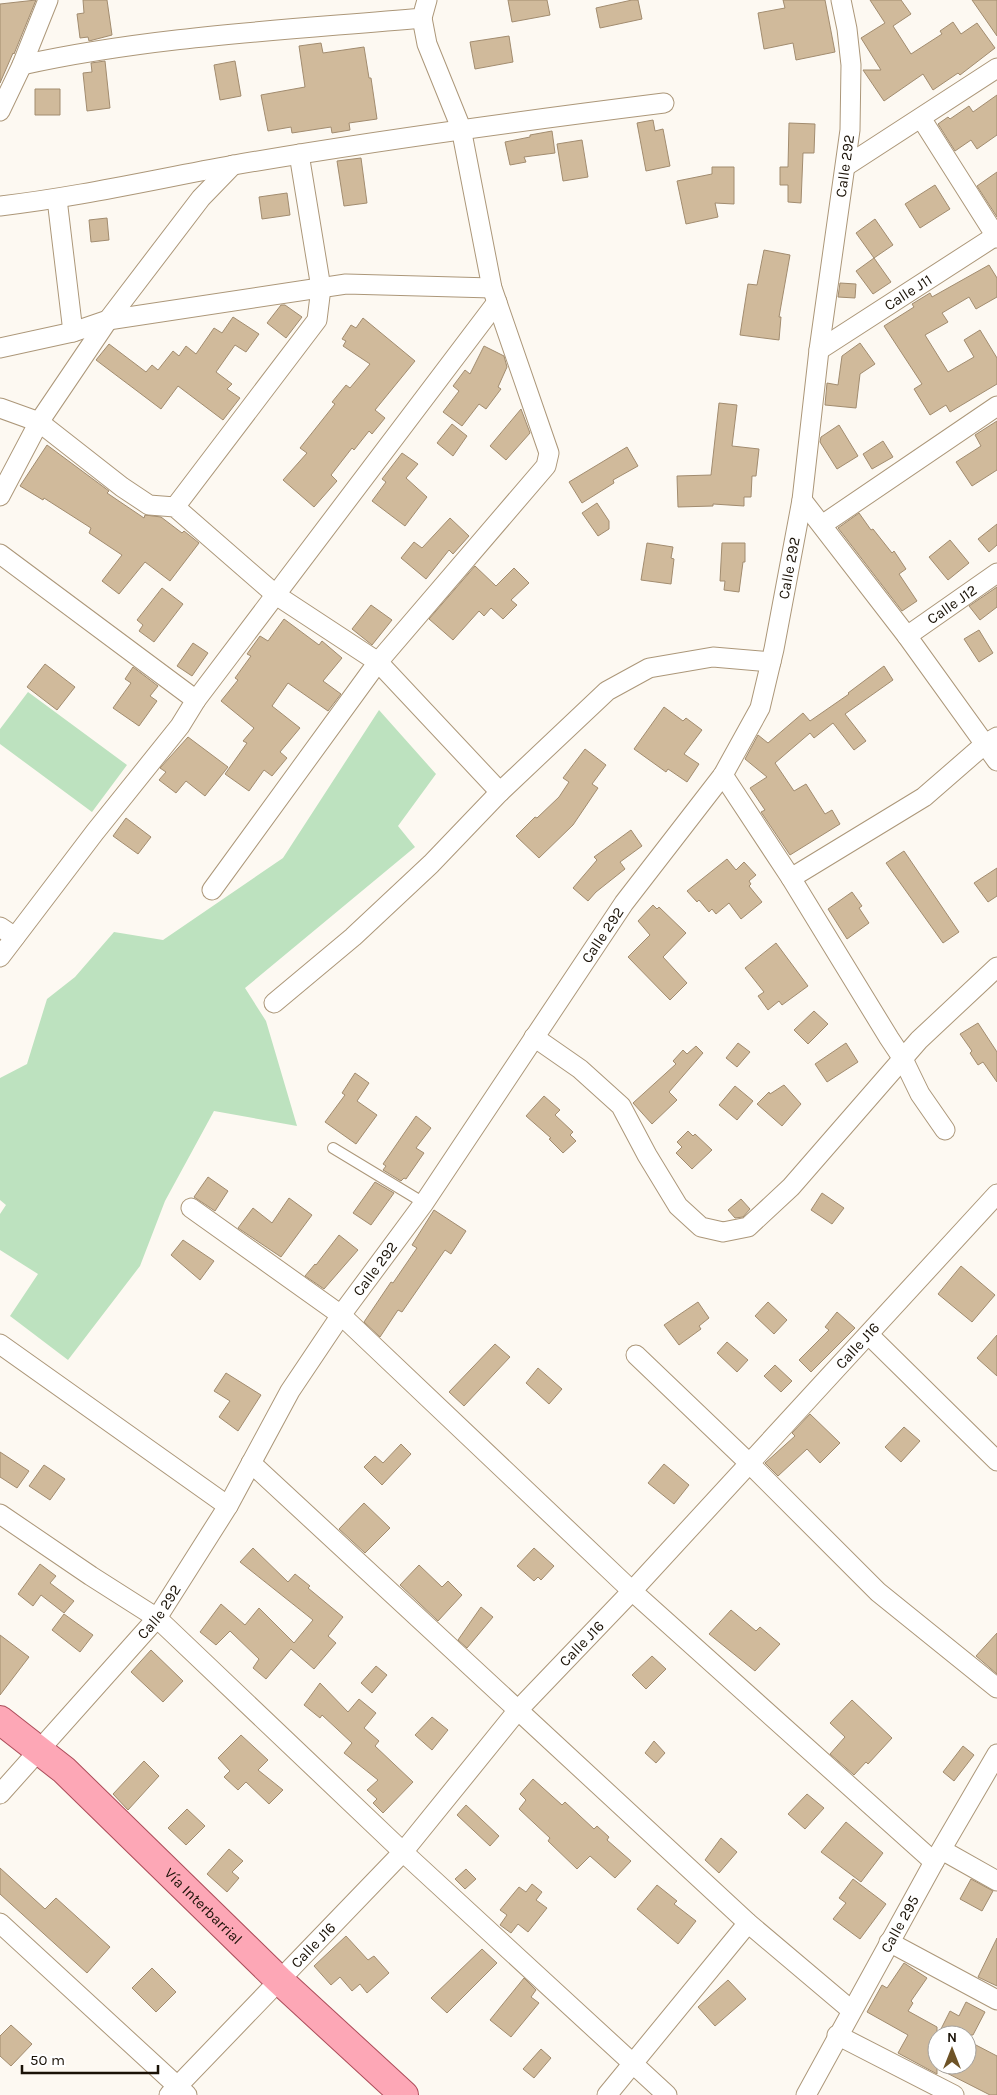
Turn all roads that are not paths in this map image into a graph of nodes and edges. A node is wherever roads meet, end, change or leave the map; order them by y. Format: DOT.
graph roads {
  1 [pos="48,0"];
  2 [pos="841,0"];
  3 [pos="425,9"];
  4 [pos="22,65"];
  5 [pos="997,68"];
  6 [pos="664,103"];
  7 [pos="0,110"];
  8 [pos="921,118"];
  9 [pos="461,128"];
  10 [pos="299,154"];
  11 [pos="234,165"];
  12 [pos="846,166"];
  13 [pos="56,199"];
  14 [pos="0,206"];
  15 [pos="997,236"];
  16 [pos="321,288"];
  17 [pos="494,295"];
  18 [pos="108,320"];
  19 [pos="73,332"];
  20 [pos="0,348"];
  21 [pos="819,350"];
  22 [pos="997,406"];
  23 [pos="0,408"];
  24 [pos="40,422"];
  25 [pos="0,496"];
  26 [pos="802,500"];
  27 [pos="175,507"];
  28 [pos="822,525"];
  29 [pos="0,554"];
  30 [pos="997,574"];
  31 [pos="276,596"];
  32 [pos="906,636"];
  33 [pos="378,662"];
  34 [pos="771,662"];
  35 [pos="196,700"];
  36 [pos="991,740"];
  37 [pos="997,761"];
  38 [pos="724,775"];
  39 [pos="500,792"];
  40 [pos="791,878"];
  41 [pos="212,890"];
  42 [pos="7,932"];
  43 [pos="0,957"];
  44 [pos="997,967"];
  45 [pos="274,1003"];
  46 [pos="534,1037"];
  47 [pos="904,1059"];
  48 [pos="945,1130"];
  49 [pos="333,1148"];
  50 [pos="424,1203"];
  51 [pos="994,1204"];
  52 [pos="192,1208"];
  53 [pos="341,1315"];
  54 [pos="869,1335"];
  55 [pos="0,1344"];
  56 [pos="636,1355"];
  57 [pos="997,1460"];
  58 [pos="749,1462"];
  59 [pos="251,1463"];
  60 [pos="228,1506"];
  61 [pos="0,1514"];
  62 [pos="632,1590"];
  63 [pos="157,1618"];
  64 [pos="997,1688"];
  65 [pos="518,1710"];
  66 [pos="0,1720"];
  67 [pos="40,1749"];
  68 [pos="996,1757"];
  69 [pos="0,1794"];
  70 [pos="403,1852"];
  71 [pos="938,1856"];
  72 [pos="997,1881"];
  73 [pos="0,1923"];
  74 [pos="748,1923"];
  75 [pos="889,1942"];
  76 [pos="278,1980"];
  77 [pos="997,2000"];
  78 [pos="851,2010"];
  79 [pos="837,2035"];
  80 [pos="633,2065"];
  81 [pos="178,2092"];
  82 [pos="404,2095"];
  83 [pos="607,2095"];
  84 [pos="666,2095"];
  85 [pos="806,2095"];
  86 [pos="954,2095"];
  1 -- 4 [label="street"];
  2 -- 12 [label="street, Calle 292"];
  3 -- 4 [label="street"];
  3 -- 9 [label="street"];
  4 -- 7 [label="street"];
  5 -- 8 [label="street"];
  6 -- 9 [label="street"];
  8 -- 12 [label="street"];
  8 -- 15 [label="street"];
  9 -- 10 [label="street"];
  9 -- 17 [label="street"];
  10 -- 11 [label="street"];
  10 -- 16 [label="street"];
  11 -- 13 [label="street"];
  11 -- 18 [label="street"];
  12 -- 21 [label="street, Calle 292"];
  13 -- 14 [label="street"];
  13 -- 19 [label="street"];
  15 -- 21 [label="street, Calle J11"];
  16 -- 17 [label="street"];
  16 -- 18 [label="street"];
  16 -- 27 [label="street"];
  17 -- 31 [label="street"];
  17 -- 33 [label="street"];
  18 -- 19 [label="street"];
  18 -- 24 [label="street"];
  19 -- 20 [label="street"];
  21 -- 26 [label="street, Calle 292"];
  22 -- 28 [label="street"];
  23 -- 24 [label="street"];
  24 -- 25 [label="street"];
  24 -- 27 [label="street"];
  26 -- 28 [label="street"];
  26 -- 34 [label="street, Calle 292"];
  27 -- 31 [label="street"];
  28 -- 32 [label="street"];
  29 -- 35 [label="street"];
  30 -- 32 [label="street, Calle J12"];
  31 -- 33 [label="street"];
  31 -- 35 [label="street"];
  32 -- 36 [label="street"];
  33 -- 39 [label="street"];
  33 -- 41 [label="street"];
  34 -- 38 [label="street, Calle 292"];
  34 -- 39 [label="street"];
  35 -- 42 [label="street"];
  36 -- 37 [label="street"];
  36 -- 40 [label="street"];
  38 -- 40 [label="street"];
  38 -- 46 [label="street, Calle 292"];
  39 -- 45 [label="street"];
  40 -- 47 [label="street"];
  42 -- 43 [label="street"];
  44 -- 47 [label="street"];
  46 -- 47 [label="street"];
  46 -- 50 [label="street, Calle 292"];
  47 -- 48 [label="street"];
  49 -- 50 [label="lane"];
  50 -- 53 [label="street, Calle 292"];
  51 -- 54 [label="street, Calle J16"];
  52 -- 53 [label="street"];
  53 -- 59 [label="street, Calle 292"];
  53 -- 62 [label="street"];
  54 -- 57 [label="street"];
  54 -- 58 [label="street, Calle J16"];
  55 -- 60 [label="street"];
  56 -- 58 [label="street"];
  58 -- 62 [label="street, Calle J16"];
  58 -- 64 [label="street"];
  59 -- 60 [label="street, Calle 292"];
  59 -- 65 [label="street"];
  60 -- 63 [label="street, Calle 292"];
  61 -- 63 [label="street"];
  62 -- 65 [label="street, Calle J16"];
  62 -- 71 [label="street"];
  63 -- 67 [label="street, Calle 292"];
  63 -- 70 [label="street"];
  65 -- 70 [label="street, Calle J16"];
  65 -- 74 [label="street"];
  66 -- 67 [label="main road, Vía Interbarrial"];
  67 -- 69 [label="street, Calle 292"];
  67 -- 76 [label="main road, Vía Interbarrial"];
  68 -- 71 [label="street, Calle 295"];
  70 -- 76 [label="street, Calle J16"];
  70 -- 80 [label="street"];
  71 -- 72 [label="street"];
  71 -- 75 [label="street, Calle 295"];
  73 -- 81 [label="street"];
  74 -- 78 [label="street"];
  74 -- 80 [label="street"];
  75 -- 77 [label="street"];
  75 -- 78 [label="street, Calle 295"];
  76 -- 81 [label="street, Calle J16"];
  76 -- 82 [label="main road, Vía Interbarrial"];
  78 -- 79 [label="street, Calle 295"];
  79 -- 85 [label="street, Calle 295"];
  79 -- 86 [label="street"];
  80 -- 83 [label="street"];
  80 -- 84 [label="street"];
}
